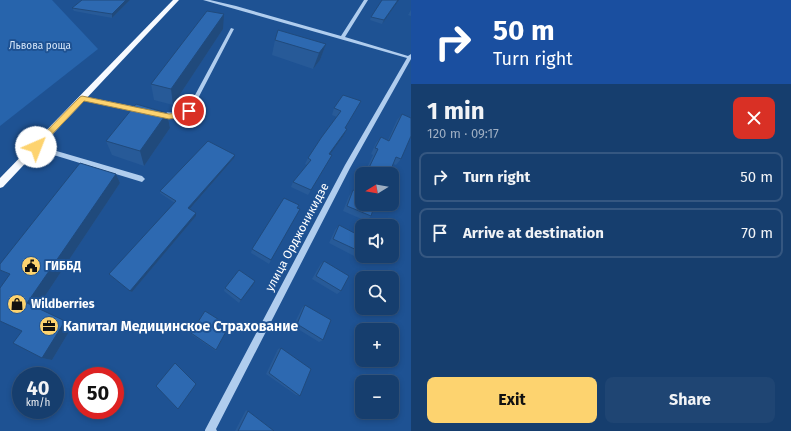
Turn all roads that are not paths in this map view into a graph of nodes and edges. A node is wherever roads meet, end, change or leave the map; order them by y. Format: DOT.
graph roads {
  1 [pos="176,0"];
  2 [pos="205,0"];
  3 [pos="366,0"];
  4 [pos="232,29"];
  5 [pos="342,37"];
  6 [pos="411,57"];
  7 [pos="82,98"];
  8 [pos="147,112"];
  9 [pos="154,113"];
  10 [pos="36,147"];
  11 [pos="142,179"];
  12 [pos="0,184"];
  13 [pos="212,431"];
  1 -- 7 [label="main road"];
  2 -- 5 [label="street"];
  3 -- 5 [label="street"];
  4 -- 9 [label="street"];
  5 -- 6 [label="street"];
  6 -- 13 [label="street, улица Орджоникидзе"];
  7 -- 8 [label="street"];
  7 -- 10 [label="main road"];
  10 -- 11 [label="street"];
  10 -- 12 [label="main road"];
}
